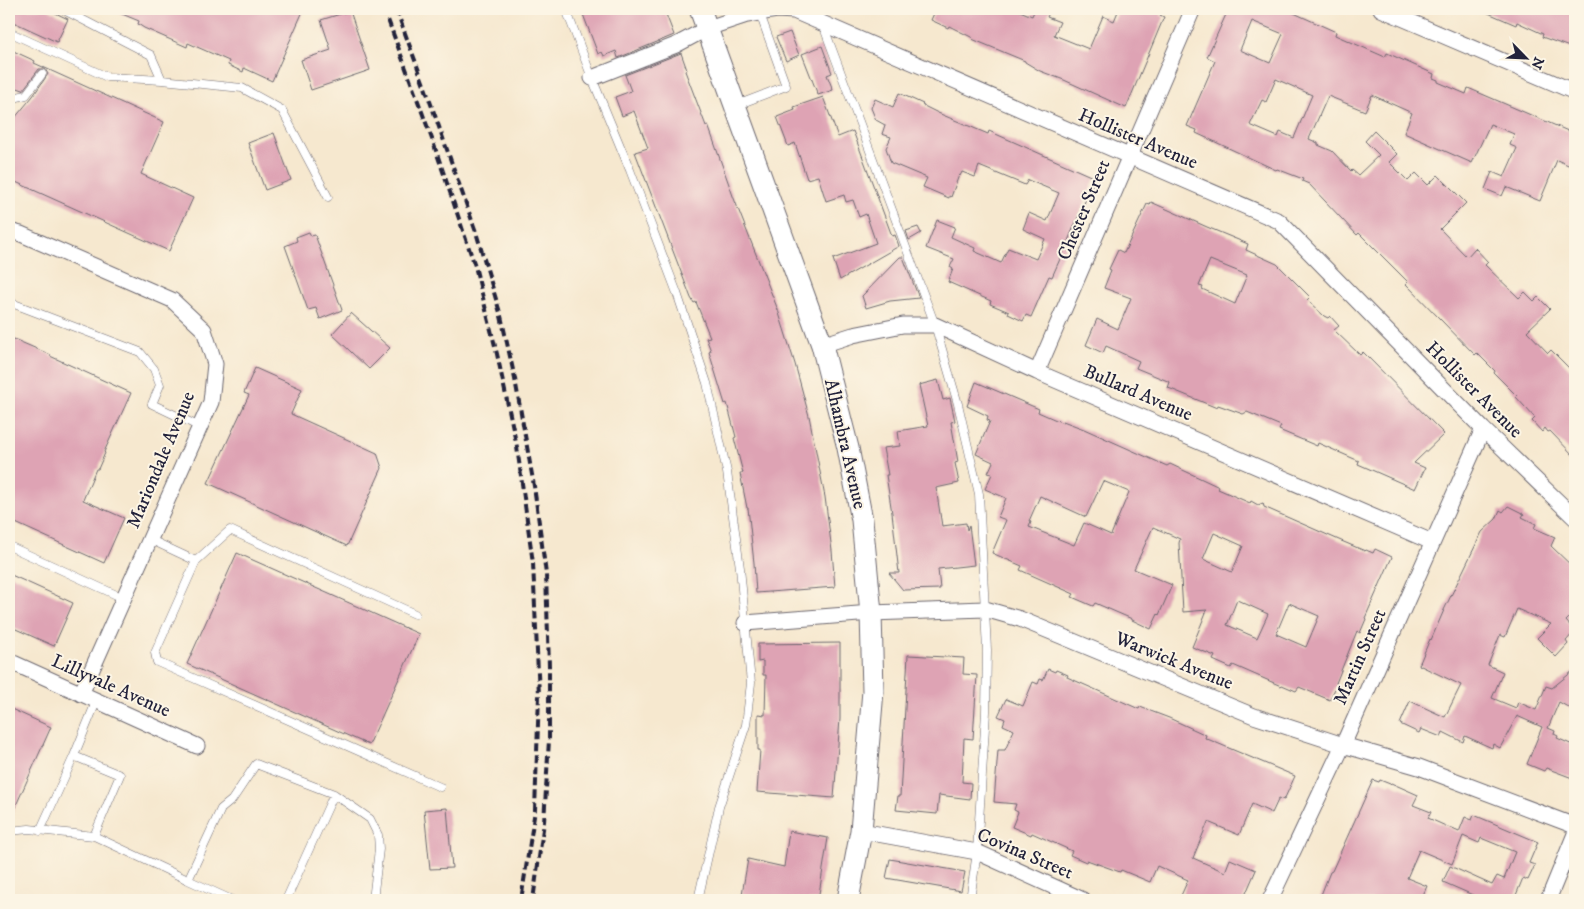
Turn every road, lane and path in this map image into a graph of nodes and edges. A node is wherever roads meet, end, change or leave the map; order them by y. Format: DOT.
graph roads {
  1 [pos="62,9"];
  2 [pos="566,9"];
  3 [pos="817,9"];
  4 [pos="1193,9"];
  5 [pos="1382,9"];
  6 [pos="794,10"];
  7 [pos="759,11"];
  8 [pos="704,18"];
  9 [pos="823,24"];
  10 [pos="9,32"];
  11 [pos="42,74"];
  12 [pos="592,78"];
  13 [pos="162,80"];
  14 [pos="1575,92"];
  15 [pos="9,99"];
  16 [pos="736,106"];
  17 [pos="1129,157"];
  18 [pos="328,197"];
  19 [pos="9,232"];
  20 [pos="9,302"];
  21 [pos="935,326"];
  22 [pos="822,345"];
  23 [pos="1037,372"];
  24 [pos="200,427"];
  25 [pos="1483,429"];
  26 [pos="1575,518"];
  27 [pos="149,539"];
  28 [pos="1432,542"];
  29 [pos="9,546"];
  30 [pos="196,561"];
  31 [pos="123,598"];
  32 [pos="985,609"];
  33 [pos="871,613"];
  34 [pos="415,614"];
  35 [pos="745,623"];
  36 [pos="9,661"];
  37 [pos="80,694"];
  38 [pos="96,702"];
  39 [pos="1343,745"];
  40 [pos="197,746"];
  41 [pos="74,756"];
  42 [pos="440,787"];
  43 [pos="334,794"];
  44 [pos="1575,826"];
  45 [pos="40,830"];
  46 [pos="9,831"];
  47 [pos="861,831"];
  48 [pos="1575,834"];
  49 [pos="94,836"];
  50 [pos="977,852"];
  51 [pos="188,880"];
  52 [pos="232,900"];
  53 [pos="286,900"];
  54 [pos="373,900"];
  55 [pos="698,900"];
  56 [pos="848,900"];
  57 [pos="970,900"];
  58 [pos="1083,900"];
  59 [pos="1270,900"];
  60 [pos="1548,900"];
  1 -- 13 [label="lane"];
  2 -- 12 [label="lane"];
  3 -- 9 [label="lane"];
  4 -- 17 [label="street, Chester Street"];
  5 -- 14 [label="street"];
  6 -- 7 [label="street, Hollister Avenue"];
  6 -- 9 [label="street, Hollister Avenue"];
  7 -- 8 [label="street, Hollister Avenue"];
  7 -- 16 [label="lane"];
  8 -- 12 [label="street, Hollister Avenue"];
  8 -- 16 [label="main road, Alhambra Avenue"];
  9 -- 17 [label="street, Hollister Avenue"];
  9 -- 21 [label="lane"];
  10 -- 13 [label="lane"];
  11 -- 15 [label="lane"];
  12 -- 35 [label="lane"];
  13 -- 18 [label="lane"];
  16 -- 22 [label="main road, Alhambra Avenue"];
  17 -- 23 [label="street, Chester Street"];
  17 -- 25 [label="street, Hollister Avenue"];
  19 -- 24 [label="street, Mariondale Avenue"];
  20 -- 24 [label="lane"];
  21 -- 22 [label="street, Bullard Avenue"];
  21 -- 23 [label="street, Bullard Avenue"];
  21 -- 32 [label="lane"];
  22 -- 33 [label="main road, Alhambra Avenue"];
  23 -- 28 [label="street, Bullard Avenue"];
  24 -- 27 [label="street, Mariondale Avenue"];
  25 -- 26 [label="street, Hollister Avenue"];
  25 -- 28 [label="street, Martin Street"];
  27 -- 30 [label="lane"];
  27 -- 31 [label="street, Mariondale Avenue"];
  28 -- 39 [label="street, Martin Street"];
  29 -- 31 [label="lane"];
  30 -- 34 [label="lane"];
  30 -- 42 [label="lane"];
  31 -- 37 [label="street, Mariondale Avenue"];
  32 -- 33 [label="street, Warwick Avenue"];
  32 -- 39 [label="street, Warwick Avenue"];
  32 -- 50 [label="lane"];
  33 -- 35 [label="street, Warwick Avenue"];
  33 -- 47 [label="main road, Alhambra Avenue"];
  35 -- 55 [label="lane"];
  36 -- 37 [label="street, Lillyvale Avenue"];
  37 -- 38 [label="street, Lillyvale Avenue"];
  38 -- 40 [label="street, Lillyvale Avenue"];
  38 -- 41 [label="lane"];
  39 -- 44 [label="street, Warwick Avenue"];
  39 -- 59 [label="street, Martin Street"];
  41 -- 45 [label="lane"];
  41 -- 49 [label="lane"];
  43 -- 51 [label="lane"];
  43 -- 53 [label="lane"];
  43 -- 54 [label="lane"];
  45 -- 46 [label="lane"];
  45 -- 49 [label="lane"];
  47 -- 50 [label="street, Covina Street"];
  47 -- 56 [label="main road, Alhambra Avenue"];
  48 -- 60 [label="street"];
  49 -- 51 [label="lane"];
  50 -- 57 [label="lane"];
  50 -- 58 [label="street, Covina Street"];
  51 -- 52 [label="lane"];
}
